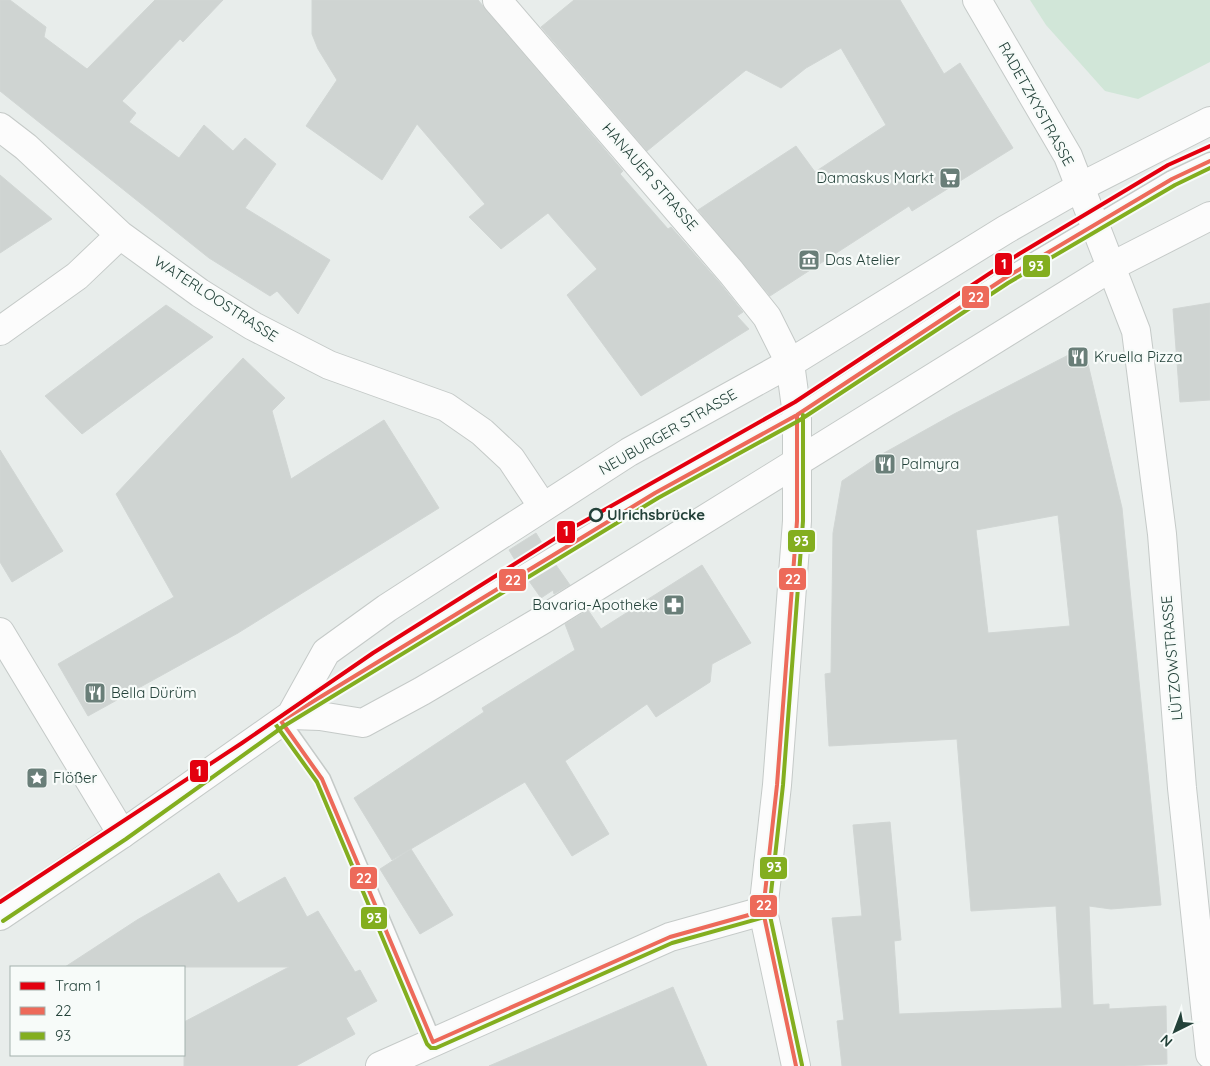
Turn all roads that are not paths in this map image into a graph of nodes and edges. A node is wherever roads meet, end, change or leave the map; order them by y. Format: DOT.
graph roads {
  1 [pos="497,0"];
  2 [pos="977,0"];
  3 [pos="1210,121"];
  4 [pos="0,127"];
  5 [pos="1210,161"];
  6 [pos="1080,187"];
  7 [pos="1210,216"];
  8 [pos="1095,226"];
  9 [pos="120,235"];
  10 [pos="1111,268"];
  11 [pos="0,331"];
  12 [pos="790,363"];
  13 [pos="797,415"];
  14 [pos="798,460"];
  15 [pos="543,507"];
  16 [pos="0,632"];
  17 [pos="286,718"];
  18 [pos="122,834"];
  19 [pos="763,911"];
  20 [pos="0,916"];
  21 [pos="433,1042"];
  22 [pos="1210,1054"];
  23 [pos="380,1066"];
  24 [pos="796,1066"];
  1 -- 12 [label="street, HANAUER STRASSE"];
  2 -- 6 [label="street, RADETZKYSTRASSE"];
  3 -- 6 [label="street, NEUBURGER STRASSE"];
  4 -- 9 [label="street, WATERLOOSTRASSE"];
  5 -- 8 [label="lane"];
  6 -- 8 [label="street, RADETZKYSTRASSE"];
  6 -- 12 [label="street, NEUBURGER STRASSE"];
  7 -- 10 [label="street"];
  8 -- 10 [label="street, RADETZKYSTRASSE"];
  8 -- 13 [label="lane"];
  9 -- 11 [label="street"];
  9 -- 15 [label="street, WATERLOOSTRASSE"];
  10 -- 14 [label="street"];
  10 -- 22 [label="street, LÜTZOWSTRASSE"];
  12 -- 13 [label="street, HANAUER STRASSE"];
  12 -- 15 [label="street, NEUBURGER STRASSE"];
  13 -- 14 [label="street, HANAUER STRASSE"];
  13 -- 17 [label="lane"];
  14 -- 17 [label="street"];
  14 -- 19 [label="street, HANAUER STRASSE"];
  15 -- 17 [label="street, NEUBURGER STRASSE"];
  16 -- 18 [label="street"];
  17 -- 18 [label="street, NEUBURGER STRASSE"];
  17 -- 21 [label="lane"];
  18 -- 20 [label="street, NEUBURGER STRASSE"];
  19 -- 21 [label="street"];
  19 -- 24 [label="street, HANAUER STRASSE"];
  21 -- 23 [label="street"];
}
